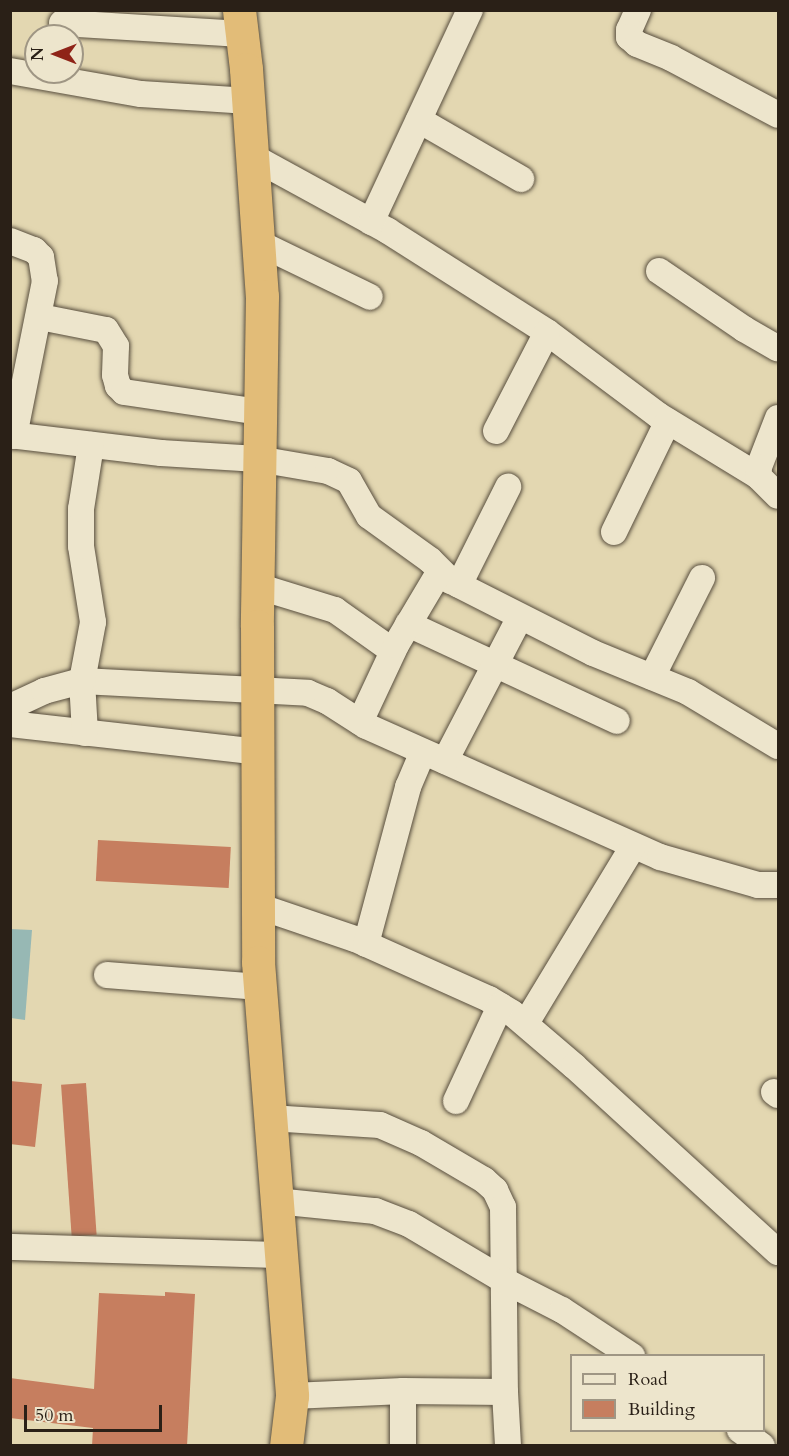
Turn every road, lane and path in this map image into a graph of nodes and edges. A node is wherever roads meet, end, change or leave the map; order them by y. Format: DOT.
graph roads {
  1 [pos="470,10"];
  2 [pos="638,10"];
  3 [pos="240,22"];
  4 [pos="62,23"];
  5 [pos="10,70"];
  6 [pos="249,100"];
  7 [pos="778,115"];
  8 [pos="419,120"];
  9 [pos="252,157"];
  10 [pos="521,179"];
  11 [pos="371,222"];
  12 [pos="10,241"];
  13 [pos="259,243"];
  14 [pos="659,271"];
  15 [pos="370,297"];
  16 [pos="40,317"];
  17 [pos="548,332"];
  18 [pos="778,349"];
  19 [pos="260,412"];
  20 [pos="778,418"];
  21 [pos="668,421"];
  22 [pos="496,431"];
  23 [pos="12,435"];
  24 [pos="91,445"];
  25 [pos="258,459"];
  26 [pos="758,476"];
  27 [pos="508,487"];
  28 [pos="778,496"];
  29 [pos="614,532"];
  30 [pos="449,578"];
  31 [pos="702,578"];
  32 [pos="257,586"];
  33 [pos="520,617"];
  34 [pos="408,624"];
  35 [pos="393,651"];
  36 [pos="495,665"];
  37 [pos="652,677"];
  38 [pos="82,681"];
  39 [pos="257,690"];
  40 [pos="10,707"];
  41 [pos="616,721"];
  42 [pos="360,722"];
  43 [pos="10,724"];
  44 [pos="85,733"];
  45 [pos="778,746"];
  46 [pos="258,752"];
  47 [pos="434,756"];
  48 [pos="633,846"];
  49 [pos="777,891"];
  50 [pos="258,906"];
  51 [pos="366,944"];
  52 [pos="107,975"];
  53 [pos="260,987"];
  54 [pos="500,1006"];
  55 [pos="526,1023"];
  56 [pos="456,1101"];
  57 [pos="270,1118"];
  58 [pos="276,1201"];
  59 [pos="10,1247"];
  60 [pos="778,1252"];
  61 [pos="281,1255"];
  62 [pos="504,1281"];
  63 [pos="629,1354"];
  64 [pos="403,1391"];
  65 [pos="504,1392"];
  66 [pos="292,1396"];
  67 [pos="741,1432"];
  68 [pos="286,1446"];
  69 [pos="403,1446"];
  70 [pos="508,1446"];
  71 [pos="762,1446"];
  1 -- 8 [label="street"];
  2 -- 7 [label="street"];
  3 -- 4 [label="street"];
  3 -- 6 [label="highway"];
  5 -- 6 [label="street"];
  6 -- 9 [label="highway"];
  8 -- 10 [label="street"];
  8 -- 11 [label="street"];
  9 -- 11 [label="street"];
  9 -- 13 [label="highway"];
  11 -- 17 [label="street"];
  12 -- 16 [label="street"];
  13 -- 15 [label="street"];
  13 -- 19 [label="highway"];
  14 -- 18 [label="street"];
  16 -- 19 [label="street"];
  16 -- 23 [label="street"];
  17 -- 21 [label="street"];
  17 -- 22 [label="street"];
  19 -- 25 [label="highway"];
  20 -- 26 [label="street"];
  21 -- 26 [label="street"];
  21 -- 29 [label="street"];
  23 -- 24 [label="street"];
  24 -- 25 [label="street"];
  24 -- 38 [label="street"];
  25 -- 30 [label="street"];
  25 -- 32 [label="highway"];
  26 -- 28 [label="street"];
  27 -- 30 [label="street"];
  30 -- 33 [label="street"];
  30 -- 34 [label="street"];
  31 -- 37 [label="street"];
  32 -- 35 [label="street"];
  32 -- 39 [label="highway"];
  33 -- 36 [label="street"];
  33 -- 37 [label="street"];
  34 -- 35 [label="street"];
  34 -- 36 [label="street"];
  35 -- 42 [label="street"];
  36 -- 41 [label="street"];
  36 -- 47 [label="street"];
  37 -- 45 [label="street"];
  38 -- 39 [label="street"];
  38 -- 40 [label="street"];
  38 -- 44 [label="street"];
  39 -- 42 [label="street"];
  39 -- 46 [label="highway"];
  42 -- 47 [label="street"];
  43 -- 44 [label="street"];
  44 -- 46 [label="street"];
  46 -- 50 [label="highway"];
  47 -- 48 [label="street"];
  47 -- 51 [label="street"];
  48 -- 49 [label="street"];
  48 -- 55 [label="street"];
  50 -- 51 [label="street"];
  50 -- 53 [label="highway"];
  51 -- 54 [label="street"];
  52 -- 53 [label="street"];
  53 -- 57 [label="highway"];
  54 -- 55 [label="street"];
  54 -- 56 [label="street"];
  55 -- 60 [label="street"];
  57 -- 58 [label="highway"];
  57 -- 62 [label="street"];
  58 -- 61 [label="highway"];
  58 -- 62 [label="street"];
  59 -- 61 [label="street"];
  61 -- 66 [label="highway"];
  62 -- 63 [label="street"];
  62 -- 65 [label="street"];
  64 -- 65 [label="street"];
  64 -- 66 [label="street"];
  64 -- 69 [label="street"];
  65 -- 70 [label="street"];
  66 -- 68 [label="highway"];
  67 -- 71 [label="street"];
}
